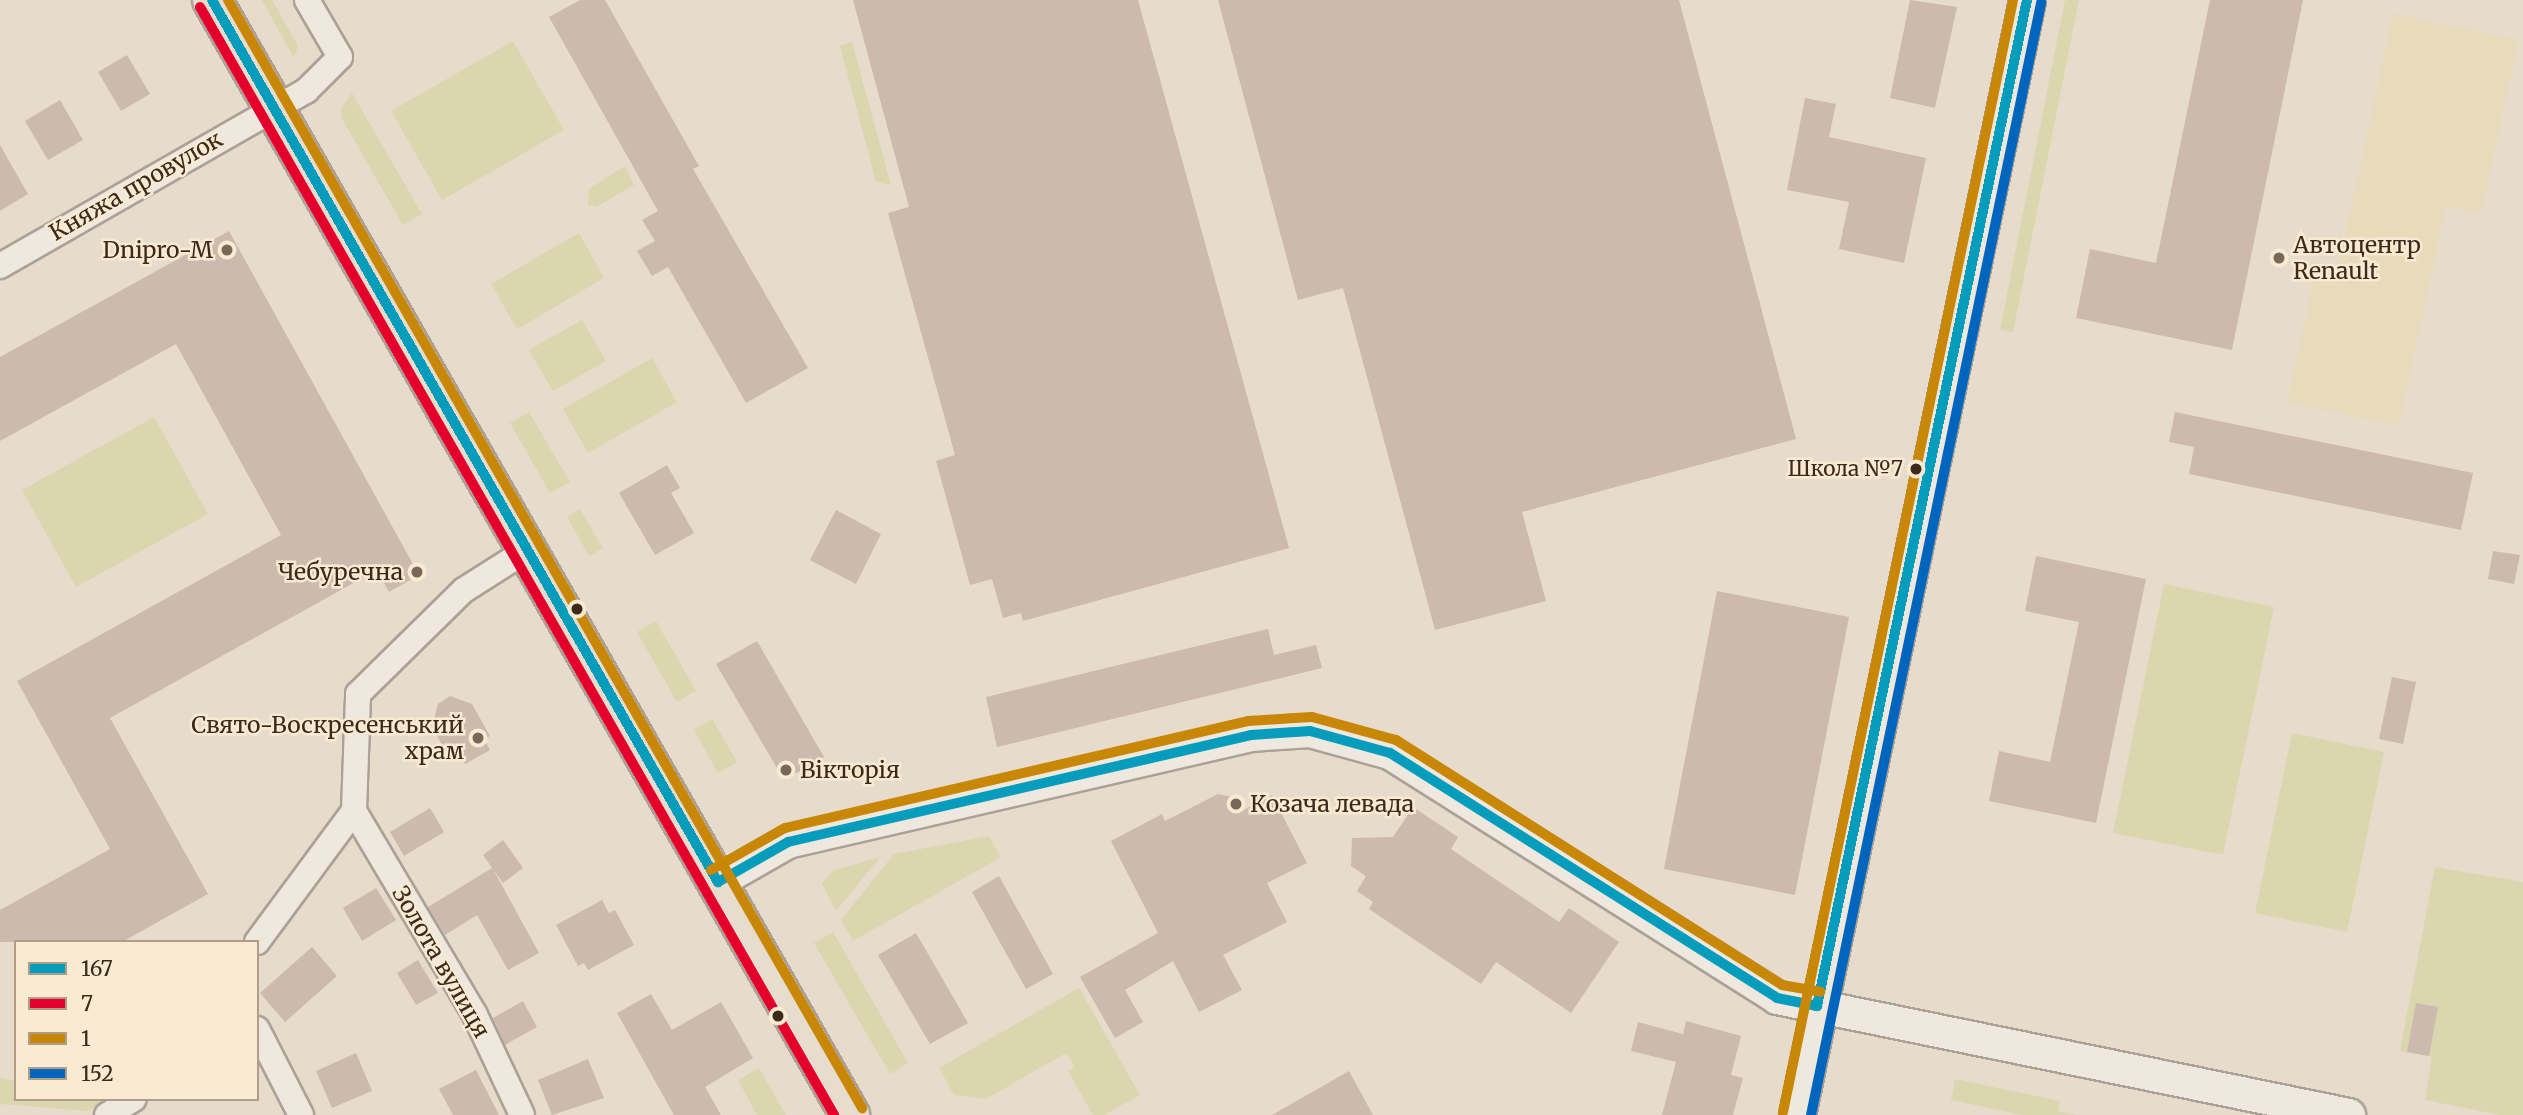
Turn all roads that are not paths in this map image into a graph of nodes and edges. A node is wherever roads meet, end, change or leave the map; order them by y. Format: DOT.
graph roads {
  1 [pos="212,0"];
  2 [pos="307,0"];
  3 [pos="2027,0"];
  4 [pos="274,110"];
  5 [pos="0,266"];
  6 [pos="527,550"];
  7 [pos="354,811"];
  8 [pos="718,882"];
  9 [pos="258,940"];
  10 [pos="1817,1006"];
  11 [pos="259,1033"];
  12 [pos="131,1101"];
  13 [pos="107,1115"];
  14 [pos="301,1115"];
  15 [pos="522,1115"];
  16 [pos="850,1115"];
  17 [pos="1797,1115"];
  18 [pos="2349,1115"];
  1 -- 4 [label="main road"];
  2 -- 4 [label="street, Княжа провулок"];
  3 -- 10 [label="main road"];
  4 -- 5 [label="street, Княжа провулок"];
  4 -- 6 [label="main road"];
  6 -- 7 [label="street"];
  6 -- 8 [label="main road"];
  7 -- 9 [label="street"];
  7 -- 15 [label="street, Золота вулиця"];
  8 -- 10 [label="street"];
  8 -- 16 [label="main road"];
  10 -- 17 [label="main road"];
  10 -- 18 [label="street"];
  11 -- 14 [label="street"];
  12 -- 13 [label="street"];
}
